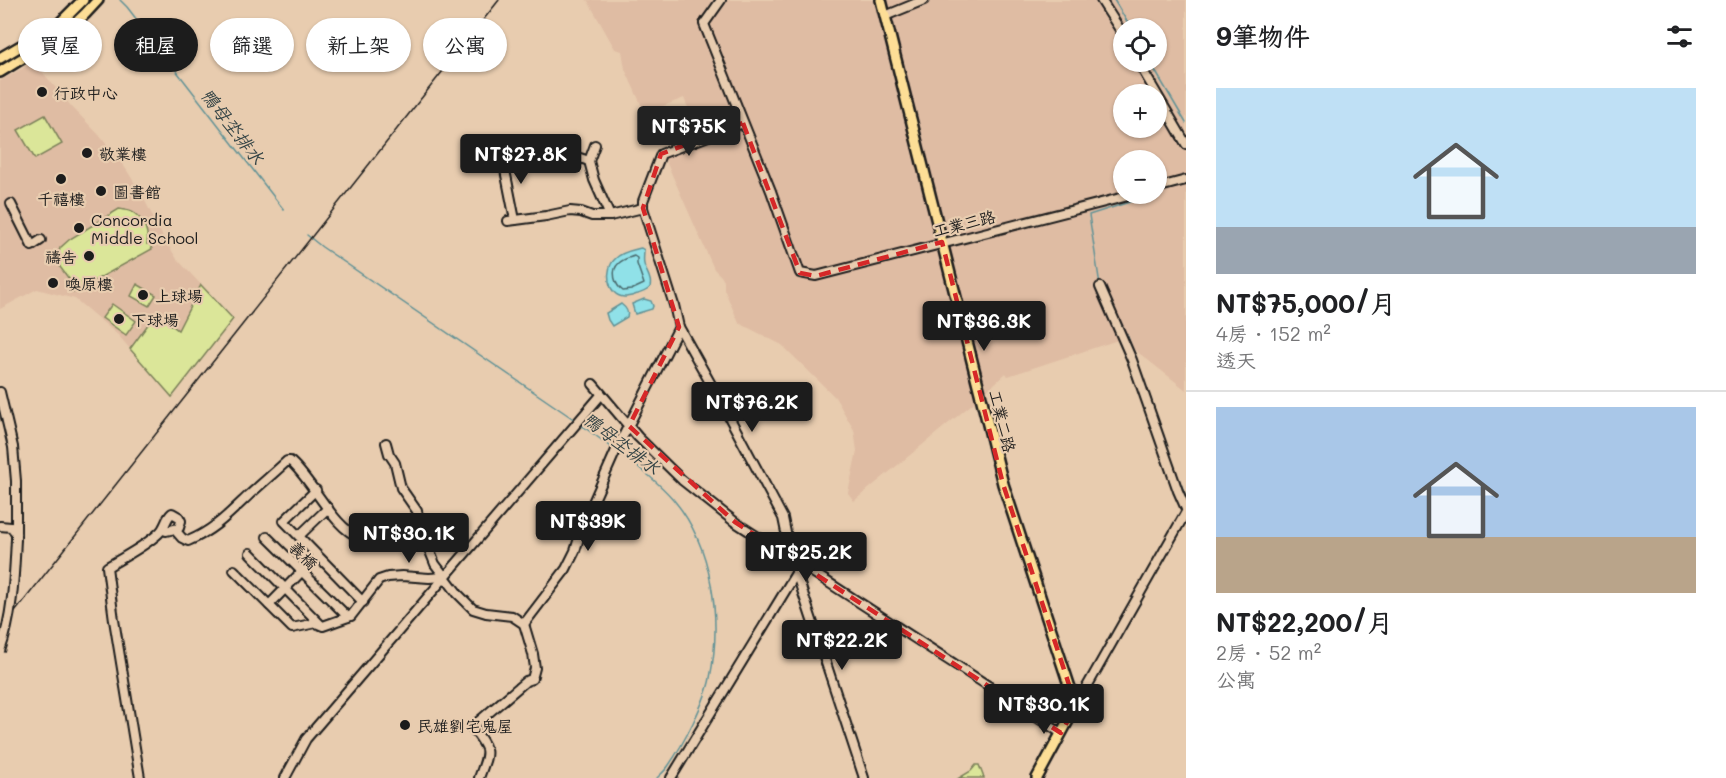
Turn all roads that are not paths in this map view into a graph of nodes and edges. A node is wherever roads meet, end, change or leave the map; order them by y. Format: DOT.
graph roads {
  1 [pos="83,0"];
  2 [pos="98,0"];
  3 [pos="721,0"];
  4 [pos="882,0"];
  5 [pos="924,0"];
  6 [pos="1101,0"];
  7 [pos="885,16"];
  8 [pos="1113,19"];
  9 [pos="0,58"];
  10 [pos="0,72"];
  11 [pos="1144,72"];
  12 [pos="743,123"];
  13 [pos="1186,144"];
  14 [pos="595,145"];
  15 [pos="502,155"];
  16 [pos="565,160"];
  17 [pos="588,161"];
  18 [pos="1186,180"];
  19 [pos="1167,185"];
  20 [pos="1113,200"];
  21 [pos="11,204"];
  22 [pos="643,208"];
  23 [pos="610,216"];
  24 [pos="41,240"];
  25 [pos="942,242"];
  26 [pos="1100,287"];
  27 [pos="679,327"];
  28 [pos="593,384"];
  29 [pos="0,392"];
  30 [pos="601,395"];
  31 [pos="629,426"];
  32 [pos="386,442"];
  33 [pos="316,490"];
  34 [pos="327,508"];
  35 [pos="1186,510"];
  36 [pos="0,526"];
  37 [pos="163,529"];
  38 [pos="175,530"];
  39 [pos="419,532"];
  40 [pos="16,536"];
  41 [pos="299,536"];
  42 [pos="267,537"];
  43 [pos="790,552"];
  44 [pos="250,553"];
  45 [pos="317,556"];
  46 [pos="798,568"];
  47 [pos="234,570"];
  48 [pos="302,572"];
  49 [pos="445,577"];
  50 [pos="285,588"];
  51 [pos="363,602"];
  52 [pos="269,604"];
  53 [pos="348,617"];
  54 [pos="320,624"];
  55 [pos="524,624"];
  56 [pos="0,651"];
  57 [pos="1076,706"];
  58 [pos="1061,733"];
  59 [pos="140,778"];
  60 [pos="285,778"];
  61 [pos="479,778"];
  62 [pos="672,778"];
  63 [pos="864,778"];
  64 [pos="1037,778"];
  1 -- 9 [label="main road"];
  2 -- 10 [label="main road"];
  3 -- 12 [label="street"];
  4 -- 7 [label="main road, 工業二路"];
  5 -- 7 [label="street"];
  6 -- 8 [label="street"];
  7 -- 25 [label="main road, 工業二路"];
  11 -- 13 [label="street"];
  12 -- 22 [label="street"];
  12 -- 25 [label="street, 工業三路"];
  14 -- 17 [label="street"];
  15 -- 23 [label="street"];
  16 -- 17 [label="street"];
  17 -- 23 [label="street"];
  18 -- 19 [label="street"];
  20 -- 25 [label="street, 工業三路"];
  21 -- 24 [label="street"];
  22 -- 23 [label="street"];
  22 -- 27 [label="street"];
  25 -- 57 [label="main road, 工業二路"];
  26 -- 35 [label="street"];
  27 -- 31 [label="street"];
  27 -- 43 [label="street"];
  28 -- 30 [label="street"];
  29 -- 40 [label="street"];
  30 -- 31 [label="street"];
  30 -- 49 [label="street"];
  31 -- 46 [label="street"];
  31 -- 55 [label="street"];
  32 -- 39 [label="street"];
  33 -- 34 [label="street"];
  33 -- 38 [label="street"];
  33 -- 41 [label="street, 義橋"];
  34 -- 39 [label="street"];
  34 -- 41 [label="street"];
  35 -- 57 [label="street"];
  36 -- 40 [label="street"];
  37 -- 38 [label="street"];
  37 -- 38 [label="street"];
  37 -- 59 [label="street"];
  39 -- 49 [label="street"];
  40 -- 56 [label="street, bridge"];
  41 -- 45 [label="street, 義橋"];
  42 -- 48 [label="street, 義橋"];
  44 -- 50 [label="street"];
  45 -- 48 [label="street"];
  45 -- 51 [label="street, 義橋"];
  46 -- 58 [label="street"];
  46 -- 62 [label="street"];
  46 -- 63 [label="street"];
  47 -- 52 [label="street"];
  48 -- 50 [label="street"];
  48 -- 53 [label="street, 義橋"];
  49 -- 51 [label="street"];
  49 -- 55 [label="street"];
  49 -- 60 [label="street"];
  50 -- 52 [label="street"];
  50 -- 54 [label="street"];
  51 -- 53 [label="street"];
  52 -- 54 [label="street"];
  53 -- 54 [label="street"];
  55 -- 61 [label="street"];
  57 -- 58 [label="main road"];
  58 -- 64 [label="main road"];
}
